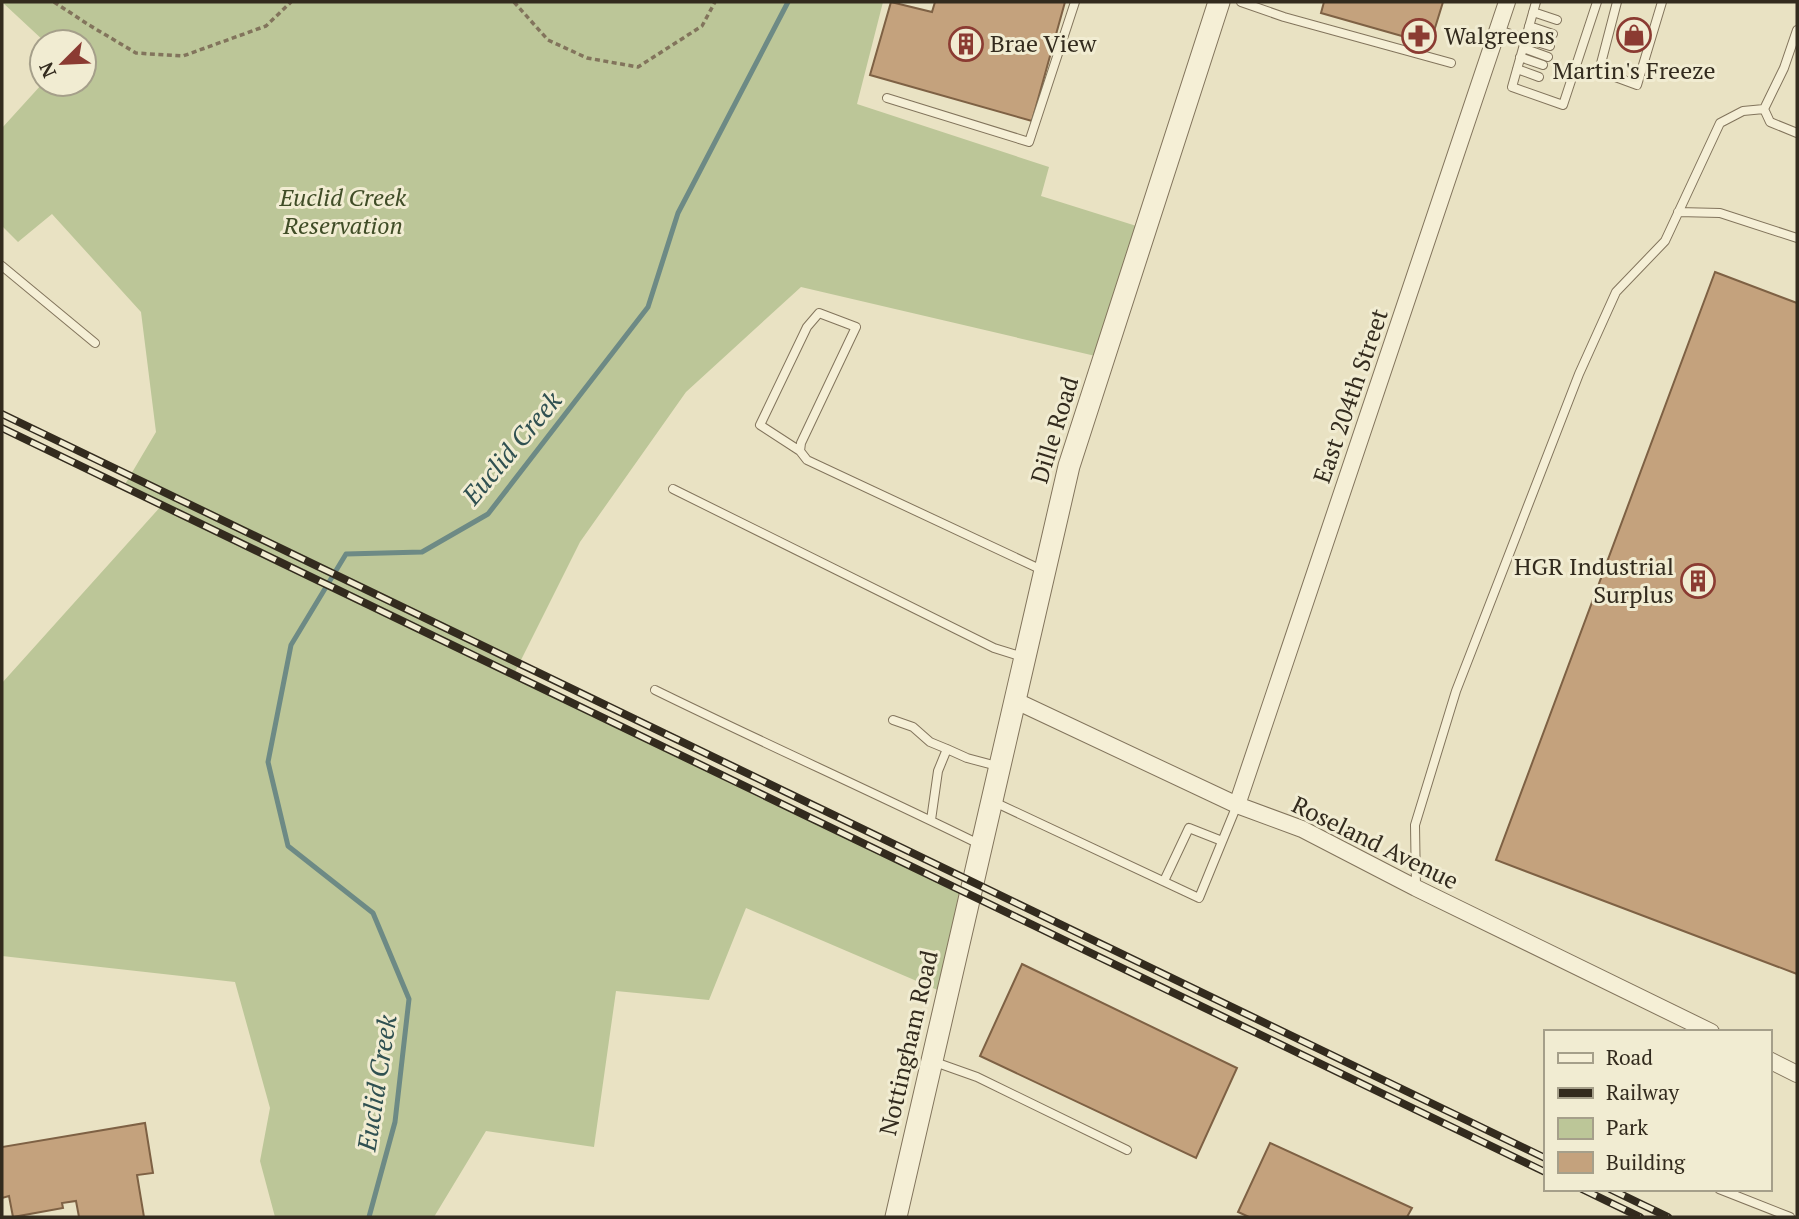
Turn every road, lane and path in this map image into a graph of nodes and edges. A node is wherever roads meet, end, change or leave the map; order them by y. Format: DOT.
graph roads {
  1 [pos="54,2"];
  2 [pos="291,2"];
  3 [pos="514,2"];
  4 [pos="715,2"];
  5 [pos="1075,2"];
  6 [pos="1219,2"];
  7 [pos="1241,2"];
  8 [pos="1507,2"];
  9 [pos="1536,2"];
  10 [pos="1617,2"];
  11 [pos="1662,2"];
  12 [pos="1592,7"];
  13 [pos="1533,12"];
  14 [pos="1557,20"];
  15 [pos="1529,26"];
  16 [pos="1498,30"];
  17 [pos="1797,30"];
  18 [pos="1553,34"];
  19 [pos="1526,38"];
  20 [pos="1550,46"];
  21 [pos="1522,53"];
  22 [pos="1546,61"];
  23 [pos="1451,63"];
  24 [pos="1517,69"];
  25 [pos="1539,76"];
  26 [pos="1561,84"];
  27 [pos="1570,88"];
  28 [pos="887,99"];
  29 [pos="1764,109"];
  30 [pos="1797,133"];
  31 [pos="1678,212"];
  32 [pos="1797,238"];
  33 [pos="2,266"];
  34 [pos="94,343"];
  35 [pos="800,451"];
  36 [pos="673,489"];
  37 [pos="1045,572"];
  38 [pos="1026,657"];
  39 [pos="655,690"];
  40 [pos="1016,701"];
  41 [pos="892,720"];
  42 [pos="947,750"];
  43 [pos="1000,767"];
  44 [pos="991,801"];
  45 [pos="1237,805"];
  46 [pos="931,820"];
  47 [pos="1223,841"];
  48 [pos="981,845"];
  49 [pos="973,881"];
  50 [pos="1164,881"];
  51 [pos="1416,888"];
  52 [pos="1707,1030"];
  53 [pos="932,1061"];
  54 [pos="1771,1061"];
  55 [pos="1797,1074"];
  56 [pos="1127,1150"];
  57 [pos="1724,1191"];
  58 [pos="896,1217"];
  59 [pos="1790,1217"];
  1 -- 2 [label="path"];
  3 -- 4 [label="path"];
  5 -- 28 [label="lane"];
  6 -- 37 [label="street, Dille Road"];
  7 -- 23 [label="lane"];
  8 -- 16 [label="street, East 204th Street"];
  9 -- 13 [label="lane"];
  10 -- 11 [label="lane"];
  12 -- 27 [label="lane"];
  13 -- 14 [label="lane"];
  13 -- 15 [label="lane"];
  15 -- 18 [label="lane"];
  15 -- 19 [label="lane"];
  16 -- 19 [label="lane"];
  16 -- 45 [label="street, East 204th Street"];
  17 -- 29 [label="lane"];
  19 -- 20 [label="lane"];
  19 -- 21 [label="lane"];
  21 -- 22 [label="lane"];
  21 -- 24 [label="lane"];
  24 -- 25 [label="lane"];
  24 -- 27 [label="lane"];
  26 -- 27 [label="lane"];
  29 -- 30 [label="lane"];
  29 -- 31 [label="lane"];
  31 -- 32 [label="lane"];
  31 -- 51 [label="lane"];
  33 -- 34 [label="lane"];
  35 -- 35 [label="lane"];
  35 -- 37 [label="lane"];
  36 -- 38 [label="lane"];
  37 -- 38 [label="street, Dille Road"];
  38 -- 40 [label="street, Dille Road"];
  39 -- 46 [label="lane"];
  40 -- 43 [label="street, Dille Road"];
  40 -- 45 [label="street, Roseland Avenue"];
  41 -- 42 [label="lane"];
  42 -- 43 [label="lane"];
  42 -- 46 [label="lane"];
  43 -- 44 [label="street, Dille Road"];
  44 -- 48 [label="street, Dille Road"];
  44 -- 50 [label="lane"];
  45 -- 47 [label="lane"];
  45 -- 51 [label="street, Roseland Avenue"];
  46 -- 48 [label="lane"];
  47 -- 50 [label="lane"];
  47 -- 50 [label="lane"];
  48 -- 49 [label="street, Dille Road"];
  49 -- 53 [label="street, Nottingham Road"];
  51 -- 52 [label="street, Roseland Avenue"];
  53 -- 56 [label="lane"];
  53 -- 58 [label="street, Nottingham Road"];
  54 -- 55 [label="street"];
  57 -- 59 [label="lane"];
}
